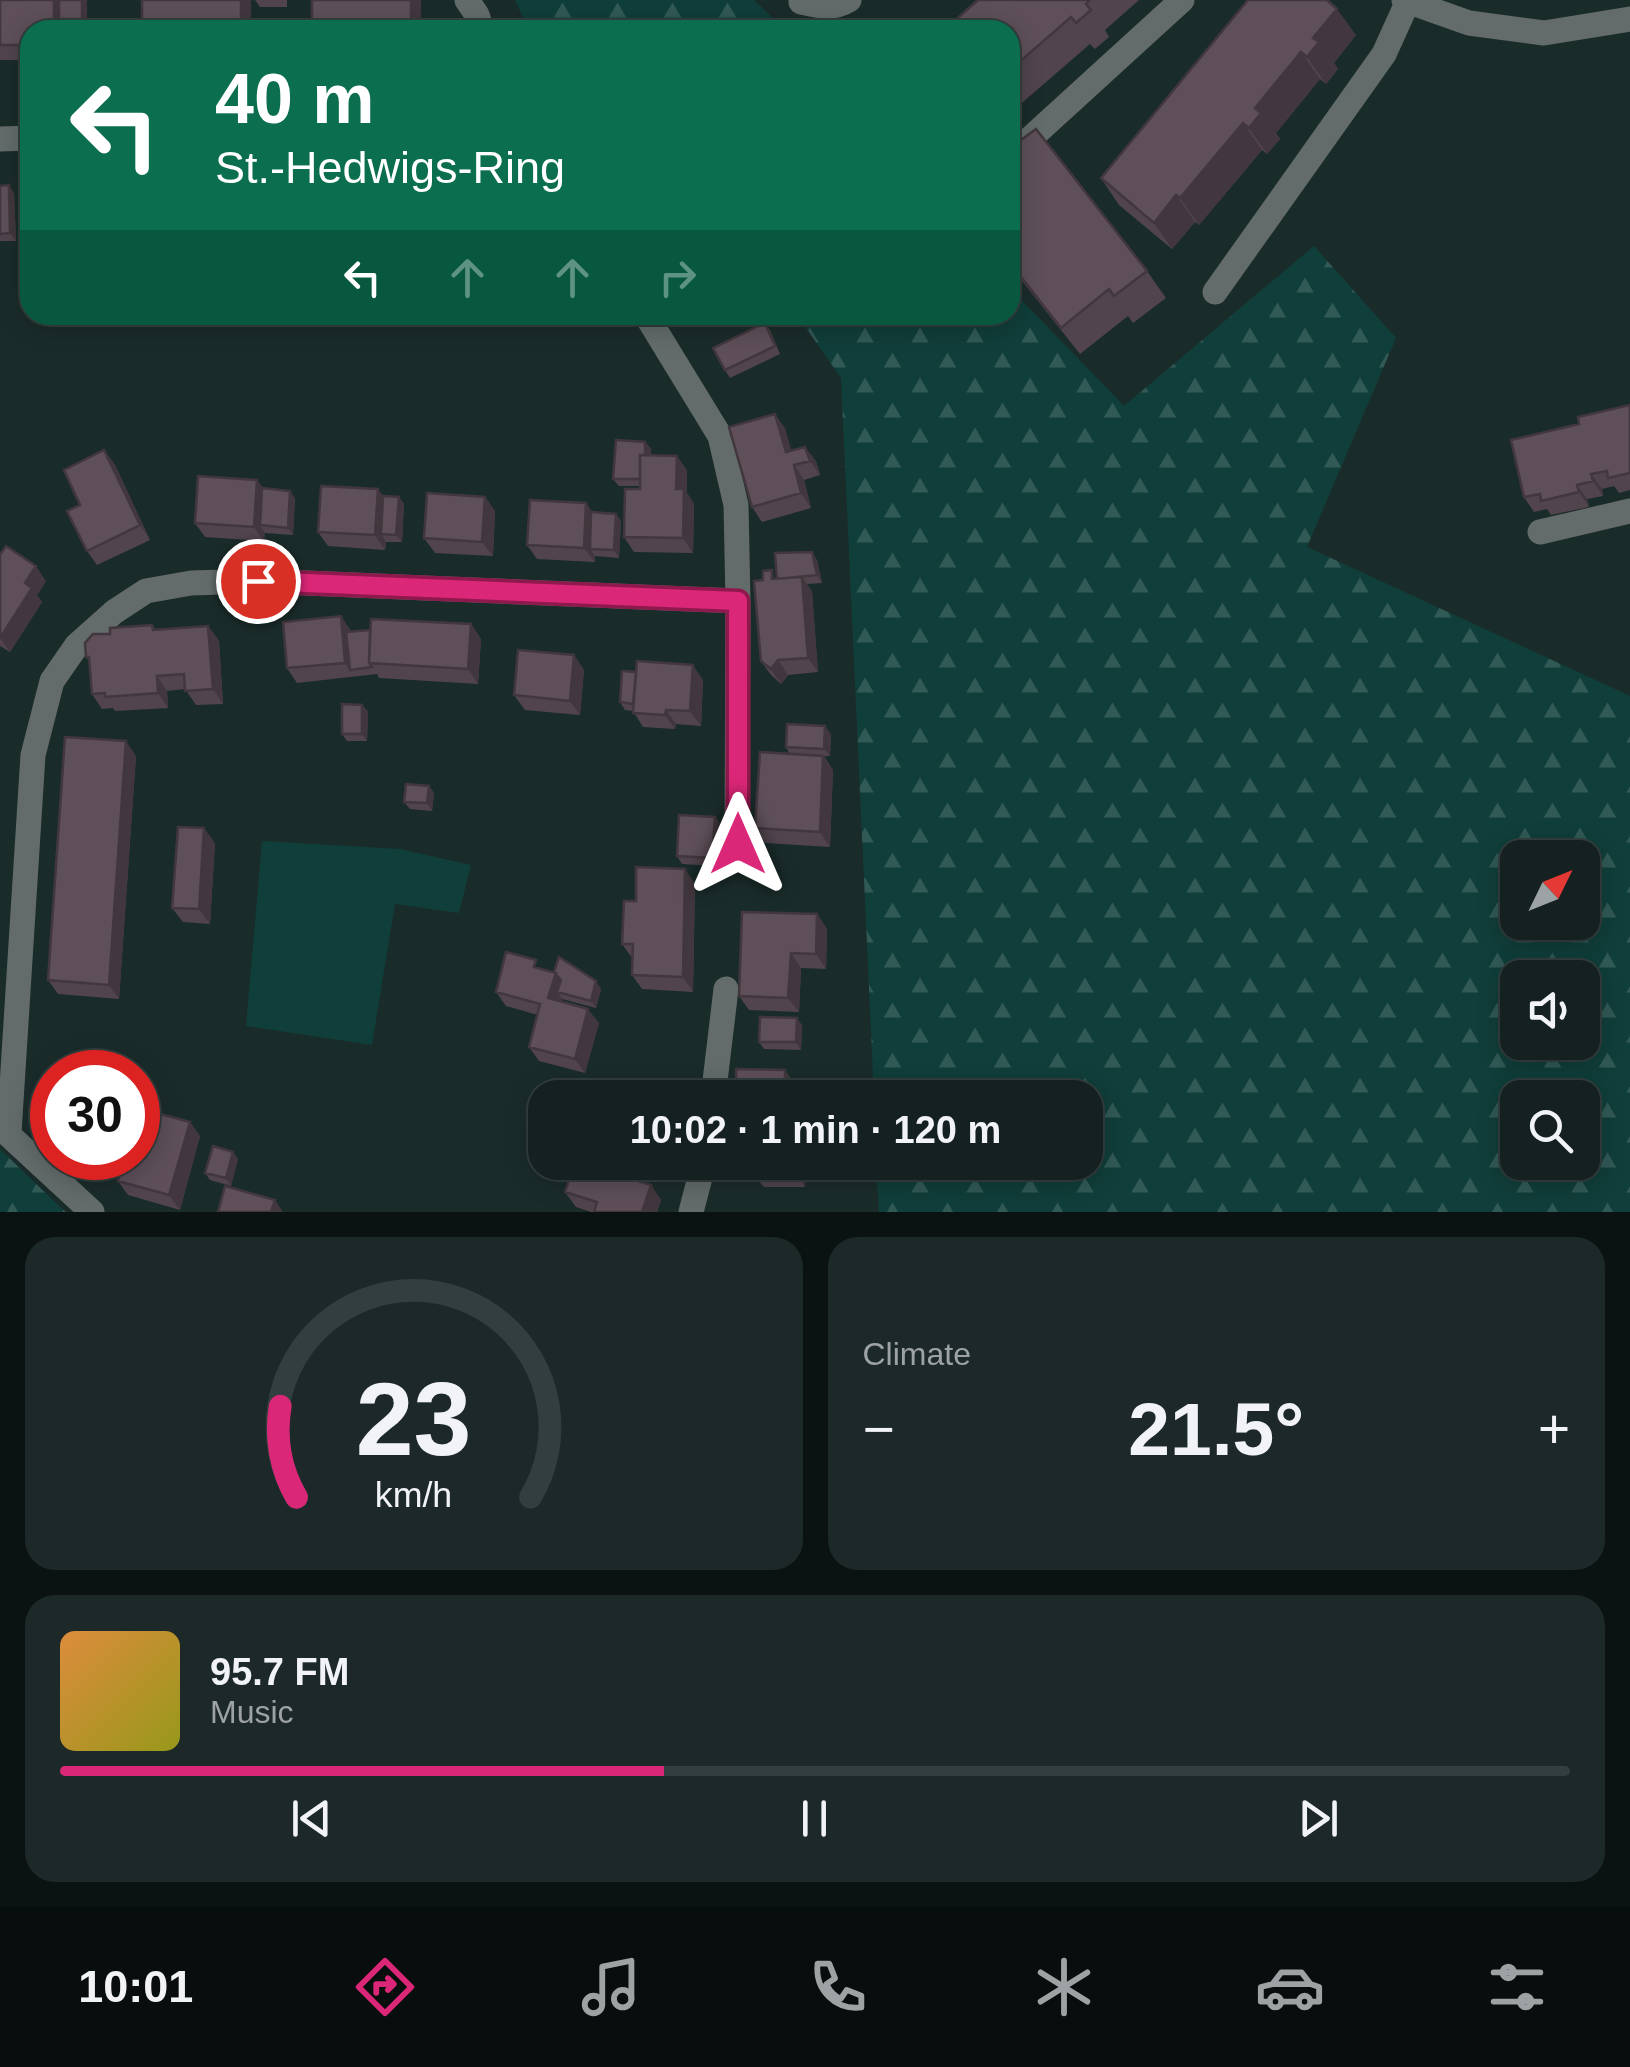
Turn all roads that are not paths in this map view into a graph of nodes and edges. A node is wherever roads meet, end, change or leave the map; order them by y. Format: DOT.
graph roads {
  1 [pos="850,0"];
  2 [pos="1182,0"];
  3 [pos="1406,1"];
  4 [pos="801,2"];
  5 [pos="1630,18"];
  6 [pos="1020,148"];
  7 [pos="1214,292"];
  8 [pos="652,325"];
  9 [pos="1630,511"];
  10 [pos="1540,532"];
  11 [pos="738,601"];
  12 [pos="738,844"];
  13 [pos="726,989"];
  14 [pos="715,1080"];
  15 [pos="4,1130"];
  16 [pos="699,1180"];
  17 [pos="92,1212"];
  18 [pos="691,1212"];
  1 -- 4 [label="street"];
  2 -- 6 [label="street"];
  3 -- 5 [label="street"];
  3 -- 7 [label="street"];
  8 -- 11 [label="street"];
  9 -- 10 [label="street"];
  11 -- 12 [label="street"];
  11 -- 15 [label="street"];
  13 -- 14 [label="street"];
  15 -- 17 [label="street"];
  16 -- 18 [label="street"];
}
